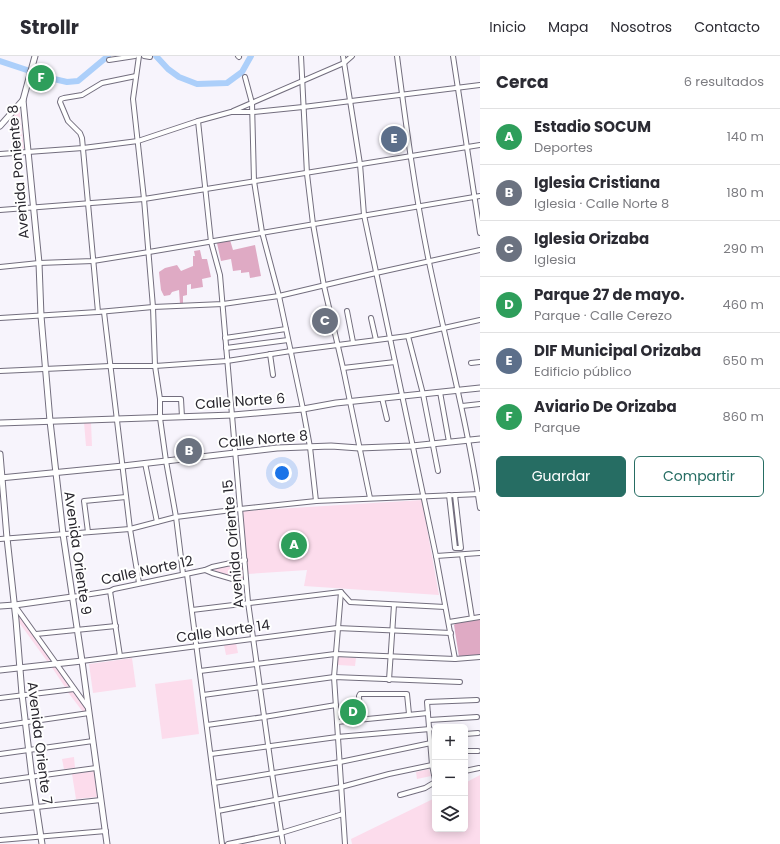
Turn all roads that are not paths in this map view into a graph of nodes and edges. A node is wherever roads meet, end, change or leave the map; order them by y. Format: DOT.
graph roads {
  1 [pos="34,56"];
  2 [pos="135,56"];
  3 [pos="139,56"];
  4 [pos="144,56"];
  5 [pos="301,56"];
  6 [pos="343,56"];
  7 [pos="352,56"];
  8 [pos="397,56"];
  9 [pos="453,56"];
  10 [pos="150,57"];
  11 [pos="109,60"];
  12 [pos="344,64"];
  13 [pos="136,76"];
  14 [pos="245,77"];
  15 [pos="302,82"];
  16 [pos="480,85"];
  17 [pos="458,88"];
  18 [pos="402,95"];
  19 [pos="23,100"];
  20 [pos="350,102"];
  21 [pos="252,103"];
  22 [pos="303,107"];
  23 [pos="231,112"];
  24 [pos="253,112"];
  25 [pos="198,121"];
  26 [pos="0,126"];
  27 [pos="138,141"];
  28 [pos="480,145"];
  29 [pos="467,147"];
  30 [pos="83,148"];
  31 [pos="28,152"];
  32 [pos="0,154"];
  33 [pos="411,156"];
  34 [pos="360,164"];
  35 [pos="307,174"];
  36 [pos="254,181"];
  37 [pos="206,188"];
  38 [pos="475,196"];
  39 [pos="480,196"];
  40 [pos="144,199"];
  41 [pos="89,204"];
  42 [pos="418,206"];
  43 [pos="32,208"];
  44 [pos="0,210"];
  45 [pos="364,214"];
  46 [pos="313,224"];
  47 [pos="262,232"];
  48 [pos="480,233"];
  49 [pos="211,242"];
  50 [pos="480,250"];
  51 [pos="149,252"];
  52 [pos="93,261"];
  53 [pos="429,261"];
  54 [pos="39,263"];
  55 [pos="0,266"];
  56 [pos="376,273"];
  57 [pos="324,286"];
  58 [pos="279,296"];
  59 [pos="223,304"];
  60 [pos="153,307"];
  61 [pos="347,311"];
  62 [pos="98,312"];
  63 [pos="104,312"];
  64 [pos="41,316"];
  65 [pos="0,318"];
  66 [pos="371,318"];
  67 [pos="480,320"];
  68 [pos="286,329"];
  69 [pos="443,329"];
  70 [pos="408,336"];
  71 [pos="225,338"];
  72 [pos="390,338"];
  73 [pos="288,340"];
  74 [pos="376,340"];
  75 [pos="353,342"];
  76 [pos="338,345"];
  77 [pos="226,348"];
  78 [pos="291,351"];
  79 [pos="270,354"];
  80 [pos="227,361"];
  81 [pos="395,362"];
  82 [pos="480,362"];
  83 [pos="471,363"];
  84 [pos="110,366"];
  85 [pos="155,366"];
  86 [pos="46,368"];
  87 [pos="343,368"];
  88 [pos="0,371"];
  89 [pos="273,375"];
  90 [pos="480,388"];
  91 [pos="458,390"];
  92 [pos="440,392"];
  93 [pos="423,394"];
  94 [pos="402,396"];
  95 [pos="382,398"];
  96 [pos="160,399"];
  97 [pos="350,401"];
  98 [pos="480,404"];
  99 [pos="462,406"];
  100 [pos="303,409"];
  101 [pos="233,415"];
  102 [pos="182,417"];
  103 [pos="160,418"];
  104 [pos="386,419"];
  105 [pos="117,420"];
  106 [pos="50,421"];
  107 [pos="0,423"];
  108 [pos="480,439"];
  109 [pos="469,440"];
  110 [pos="449,442"];
  111 [pos="432,443"];
  112 [pos="412,446"];
  113 [pos="310,447"];
  114 [pos="359,448"];
  115 [pos="0,454"];
  116 [pos="235,454"];
  117 [pos="166,461"];
  118 [pos="145,463"];
  119 [pos="123,466"];
  120 [pos="438,471"];
  121 [pos="55,473"];
  122 [pos="1,478"];
  123 [pos="479,494"];
  124 [pos="449,495"];
  125 [pos="455,495"];
  126 [pos="422,496"];
  127 [pos="126,497"];
  128 [pos="370,498"];
  129 [pos="316,501"];
  130 [pos="240,508"];
  131 [pos="480,508"];
  132 [pos="176,517"];
  133 [pos="157,522"];
  134 [pos="458,524"];
  135 [pos="453,525"];
  136 [pos="130,529"];
  137 [pos="88,532"];
  138 [pos="63,534"];
  139 [pos="7,538"];
  140 [pos="0,539"];
  141 [pos="480,554"];
  142 [pos="462,555"];
  143 [pos="436,556"];
  144 [pos="245,560"];
  145 [pos="212,566"];
  146 [pos="205,570"];
  147 [pos="212,573"];
  148 [pos="185,574"];
  149 [pos="139,583"];
  150 [pos="246,583"];
  151 [pos="110,591"];
  152 [pos="341,592"];
  153 [pos="72,597"];
  154 [pos="248,602"];
  155 [pos="394,604"];
  156 [pos="0,606"];
  157 [pos="15,606"];
  158 [pos="445,608"];
  159 [pos="192,610"];
  160 [pos="480,617"];
  161 [pos="472,618"];
  162 [pos="449,622"];
  163 [pos="116,626"];
  164 [pos="337,628"];
  165 [pos="77,629"];
  166 [pos="392,630"];
  167 [pos="451,633"];
  168 [pos="36,634"];
  169 [pos="253,638"];
  170 [pos="197,647"];
  171 [pos="335,654"];
  172 [pos="120,656"];
  173 [pos="390,656"];
  174 [pos="480,657"];
  175 [pos="82,660"];
  176 [pos="455,660"];
  177 [pos="56,663"];
  178 [pos="256,663"];
  179 [pos="19,668"];
  180 [pos="0,670"];
  181 [pos="200,671"];
  182 [pos="334,677"];
  183 [pos="389,680"];
  184 [pos="460,682"];
  185 [pos="260,687"];
  186 [pos="74,689"];
  187 [pos="22,694"];
  188 [pos="203,695"];
  189 [pos="0,698"];
  190 [pos="477,700"];
  191 [pos="336,705"];
  192 [pos="88,710"];
  193 [pos="428,712"];
  194 [pos="409,714"];
  195 [pos="264,717"];
  196 [pos="477,717"];
  197 [pos="360,720"];
  198 [pos="429,720"];
  199 [pos="25,722"];
  200 [pos="337,722"];
  201 [pos="207,725"];
  202 [pos="0,726"];
  203 [pos="430,729"];
  204 [pos="478,733"];
  205 [pos="432,734"];
  206 [pos="468,734"];
  207 [pos="337,737"];
  208 [pos="93,740"];
  209 [pos="432,740"];
  210 [pos="431,743"];
  211 [pos="269,747"];
  212 [pos="432,748"];
  213 [pos="28,750"];
  214 [pos="468,751"];
  215 [pos="478,751"];
  216 [pos="0,754"];
  217 [pos="211,754"];
  218 [pos="340,762"];
  219 [pos="432,766"];
  220 [pos="96,768"];
  221 [pos="479,768"];
  222 [pos="468,770"];
  223 [pos="272,773"];
  224 [pos="32,778"];
  225 [pos="0,781"];
  226 [pos="214,783"];
  227 [pos="432,783"];
  228 [pos="341,787"];
  229 [pos="400,795"];
  230 [pos="101,800"];
  231 [pos="277,800"];
  232 [pos="36,808"];
  233 [pos="0,811"];
  234 [pos="218,811"];
  235 [pos="343,814"];
  236 [pos="106,831"];
  237 [pos="282,834"];
  238 [pos="41,837"];
  239 [pos="0,840"];
  240 [pos="42,844"];
  241 [pos="107,844"];
  242 [pos="222,844"];
  243 [pos="228,844"];
  244 [pos="283,844"];
  245 [pos="344,844"];
  1 -- 19 [label="street, Avenida Poniente 8"];
  2 -- 11 [label="street"];
  3 -- 13 [label="street"];
  4 -- 10 [label="street"];
  5 -- 15 [label="street"];
  6 -- 12 [label="street"];
  7 -- 12 [label="street"];
  8 -- 18 [label="street"];
  9 -- 17 [label="street"];
  12 -- 15 [label="street"];
  12 -- 20 [label="street"];
  13 -- 27 [label="street"];
  13 -- 30 [label="street"];
  14 -- 21 [label="street"];
  15 -- 21 [label="street"];
  15 -- 22 [label="street"];
  16 -- 17 [label="street"];
  17 -- 18 [label="street"];
  17 -- 29 [label="street"];
  18 -- 20 [label="street"];
  18 -- 33 [label="street"];
  19 -- 26 [label="street"];
  19 -- 31 [label="street, Avenida Poniente 8"];
  20 -- 22 [label="street"];
  20 -- 34 [label="street"];
  21 -- 23 [label="street"];
  21 -- 24 [label="street"];
  22 -- 24 [label="street"];
  22 -- 35 [label="street"];
  23 -- 24 [label="street"];
  23 -- 25 [label="street"];
  24 -- 36 [label="street"];
  25 -- 27 [label="street"];
  25 -- 37 [label="street, Avenida Oriente 15"];
  27 -- 30 [label="street"];
  27 -- 40 [label="street"];
  28 -- 29 [label="street"];
  29 -- 33 [label="street"];
  29 -- 38 [label="street"];
  30 -- 31 [label="street"];
  30 -- 41 [label="street"];
  31 -- 32 [label="street"];
  31 -- 43 [label="street, Avenida Poniente 8"];
  33 -- 34 [label="street"];
  33 -- 42 [label="street"];
  34 -- 35 [label="street"];
  34 -- 45 [label="street"];
  35 -- 36 [label="street"];
  35 -- 46 [label="street"];
  36 -- 37 [label="street"];
  36 -- 47 [label="street"];
  37 -- 40 [label="street"];
  37 -- 49 [label="street, Avenida Oriente 15"];
  38 -- 39 [label="street"];
  38 -- 42 [label="street"];
  38 -- 48 [label="street"];
  40 -- 41 [label="street"];
  40 -- 51 [label="street"];
  41 -- 43 [label="street"];
  41 -- 52 [label="street"];
  42 -- 45 [label="street"];
  42 -- 53 [label="street"];
  43 -- 44 [label="street"];
  43 -- 54 [label="street, Avenida Poniente 8"];
  45 -- 46 [label="street"];
  45 -- 56 [label="street"];
  46 -- 47 [label="street"];
  46 -- 57 [label="street"];
  47 -- 49 [label="street"];
  47 -- 58 [label="street"];
  49 -- 51 [label="street"];
  49 -- 59 [label="street, Avenida Oriente 15"];
  50 -- 53 [label="street"];
  51 -- 52 [label="street"];
  51 -- 60 [label="street"];
  52 -- 54 [label="street"];
  52 -- 62 [label="street"];
  53 -- 56 [label="street"];
  53 -- 69 [label="street"];
  54 -- 55 [label="street"];
  54 -- 64 [label="street, Avenida Oriente 9"];
  56 -- 57 [label="street"];
  56 -- 72 [label="street"];
  57 -- 58 [label="street"];
  57 -- 76 [label="street"];
  58 -- 59 [label="street"];
  58 -- 68 [label="street"];
  59 -- 60 [label="street"];
  59 -- 71 [label="street, Avenida Oriente 15"];
  60 -- 63 [label="street"];
  60 -- 85 [label="street"];
  61 -- 75 [label="street"];
  62 -- 63 [label="street"];
  62 -- 64 [label="street"];
  63 -- 84 [label="street"];
  64 -- 65 [label="street"];
  64 -- 86 [label="street, Avenida Oriente 9"];
  66 -- 74 [label="street"];
  67 -- 69 [label="street"];
  68 -- 71 [label="street"];
  68 -- 73 [label="street"];
  69 -- 70 [label="street"];
  69 -- 91 [label="street"];
  70 -- 72 [label="street"];
  70 -- 93 [label="street"];
  71 -- 77 [label="street, Avenida Oriente 15"];
  72 -- 74 [label="street"];
  72 -- 81 [label="street"];
  73 -- 77 [label="street"];
  73 -- 78 [label="street"];
  74 -- 75 [label="street"];
  75 -- 76 [label="street"];
  76 -- 78 [label="street"];
  76 -- 87 [label="street"];
  77 -- 80 [label="street, Avenida Oriente 15"];
  78 -- 79 [label="street"];
  78 -- 100 [label="street"];
  79 -- 80 [label="street"];
  79 -- 89 [label="street"];
  80 -- 85 [label="street"];
  80 -- 101 [label="street, Avenida Oriente 15"];
  81 -- 87 [label="street"];
  81 -- 94 [label="street"];
  82 -- 83 [label="street"];
  84 -- 85 [label="street"];
  84 -- 86 [label="street"];
  84 -- 105 [label="street"];
  85 -- 96 [label="street"];
  86 -- 88 [label="street"];
  86 -- 106 [label="street, Avenida Oriente 9"];
  87 -- 97 [label="street"];
  90 -- 91 [label="street, Calle Norte 6"];
  91 -- 92 [label="street, Calle Norte 6"];
  91 -- 99 [label="street"];
  92 -- 93 [label="street, Calle Norte 6"];
  92 -- 110 [label="street"];
  93 -- 94 [label="street, Calle Norte 6"];
  93 -- 111 [label="street"];
  94 -- 95 [label="street, Calle Norte 6"];
  94 -- 112 [label="street"];
  95 -- 97 [label="street, Calle Norte 6"];
  95 -- 104 [label="street"];
  96 -- 102 [label="street"];
  96 -- 103 [label="street"];
  97 -- 100 [label="street, Calle Norte 6"];
  97 -- 114 [label="street"];
  98 -- 99 [label="street"];
  99 -- 109 [label="street"];
  100 -- 101 [label="street, Calle Norte 6"];
  100 -- 113 [label="street"];
  101 -- 102 [label="street, Calle Norte 6"];
  101 -- 116 [label="street, Avenida Oriente 15"];
  102 -- 103 [label="street, Calle Norte 6"];
  103 -- 105 [label="street, Calle Norte 6"];
  103 -- 117 [label="street"];
  105 -- 106 [label="street, Calle Norte 6"];
  105 -- 119 [label="street"];
  106 -- 107 [label="street, Calle Norte 6"];
  106 -- 121 [label="street, Avenida Oriente 9"];
  108 -- 109 [label="street, Calle Norte 8"];
  109 -- 110 [label="street, Calle Norte 8"];
  109 -- 123 [label="street"];
  110 -- 111 [label="street, Calle Norte 8"];
  111 -- 112 [label="street, Calle Norte 8"];
  111 -- 120 [label="street"];
  112 -- 114 [label="street, Calle Norte 8"];
  112 -- 126 [label="street"];
  113 -- 114 [label="street, Calle Norte 8"];
  113 -- 116 [label="street, Calle Norte 8"];
  113 -- 129 [label="street"];
  114 -- 128 [label="street"];
  115 -- 122 [label="street, Avenida Oriente 7"];
  116 -- 117 [label="street, Calle Norte 8"];
  116 -- 130 [label="street, Avenida Oriente 15"];
  117 -- 118 [label="street, Calle Norte 8"];
  117 -- 132 [label="street"];
  118 -- 119 [label="street, Calle Norte 8"];
  118 -- 133 [label="street"];
  119 -- 121 [label="street, Calle Norte 8"];
  119 -- 127 [label="street"];
  121 -- 122 [label="street, Calle Norte 8"];
  121 -- 138 [label="street, Avenida Oriente 9"];
  122 -- 139 [label="street, Avenida Oriente 7"];
  123 -- 125 [label="street"];
  123 -- 131 [label="street"];
  124 -- 125 [label="street"];
  124 -- 126 [label="street"];
  124 -- 135 [label="street"];
  125 -- 134 [label="street"];
  126 -- 128 [label="street"];
  126 -- 143 [label="street"];
  127 -- 136 [label="street"];
  127 -- 137 [label="street"];
  128 -- 129 [label="street"];
  129 -- 130 [label="street"];
  130 -- 132 [label="street"];
  130 -- 144 [label="street, Avenida Oriente 15"];
  132 -- 133 [label="street"];
  132 -- 148 [label="street"];
  133 -- 136 [label="street"];
  134 -- 135 [label="street"];
  134 -- 135 [label="street"];
  136 -- 137 [label="street"];
  136 -- 149 [label="street"];
  137 -- 138 [label="street"];
  138 -- 139 [label="street"];
  138 -- 153 [label="street, Avenida Oriente 9"];
  139 -- 140 [label="street"];
  139 -- 157 [label="street, Avenida Oriente 7"];
  141 -- 142 [label="street"];
  142 -- 143 [label="street"];
  142 -- 161 [label="street"];
  143 -- 158 [label="street"];
  144 -- 145 [label="street, Calle Norte 12"];
  144 -- 150 [label="street, Avenida Oriente 15"];
  145 -- 146 [label="street, Calle Norte 12"];
  145 -- 147 [label="street"];
  146 -- 147 [label="street, Calle Norte 12"];
  146 -- 148 [label="street, Calle Norte 12"];
  147 -- 150 [label="street, Calle Norte 12"];
  148 -- 149 [label="street, Calle Norte 12"];
  148 -- 159 [label="street"];
  149 -- 151 [label="street, Calle Norte 12"];
  150 -- 154 [label="street, Avenida Oriente 15"];
  151 -- 153 [label="street, Calle Norte 12"];
  151 -- 163 [label="street"];
  152 -- 154 [label="street"];
  152 -- 155 [label="street"];
  152 -- 164 [label="street"];
  153 -- 157 [label="street, Calle Norte 12"];
  153 -- 165 [label="street, Avenida Oriente 9"];
  154 -- 159 [label="street"];
  154 -- 169 [label="street, Avenida Oriente 15"];
  155 -- 158 [label="street"];
  155 -- 166 [label="street"];
  156 -- 157 [label="street, Calle Norte 12"];
  157 -- 168 [label="street"];
  157 -- 179 [label="street, Avenida Oriente 7"];
  158 -- 162 [label="street"];
  159 -- 170 [label="street"];
  160 -- 161 [label="street"];
  161 -- 162 [label="street"];
  162 -- 167 [label="street"];
  163 -- 165 [label="street"];
  163 -- 172 [label="street"];
  164 -- 166 [label="street, Calle Norte 14"];
  164 -- 169 [label="street, Calle Norte 14"];
  164 -- 171 [label="street"];
  165 -- 168 [label="street"];
  165 -- 175 [label="street, Avenida Oriente 9"];
  166 -- 167 [label="street, Calle Norte 14"];
  166 -- 173 [label="street"];
  167 -- 176 [label="street"];
  168 -- 177 [label="street"];
  169 -- 170 [label="street, Calle Norte 14"];
  169 -- 178 [label="street, Avenida Oriente 15"];
  170 -- 172 [label="street, Calle Norte 14"];
  170 -- 181 [label="street"];
  171 -- 173 [label="street"];
  171 -- 178 [label="street"];
  171 -- 182 [label="street"];
  172 -- 175 [label="street, Calle Norte 14"];
  173 -- 176 [label="street"];
  173 -- 183 [label="street"];
  174 -- 176 [label="street"];
  175 -- 177 [label="street, Calle Norte 14"];
  175 -- 192 [label="street, Avenida Oriente 9"];
  177 -- 179 [label="street, Calle Norte 14"];
  177 -- 186 [label="street"];
  178 -- 181 [label="street"];
  178 -- 185 [label="street, Avenida Oriente 15"];
  179 -- 180 [label="street, Calle Norte 14"];
  179 -- 187 [label="street, Avenida Oriente 7"];
  181 -- 188 [label="street"];
  182 -- 183 [label="street"];
  182 -- 185 [label="street"];
  182 -- 191 [label="street"];
  183 -- 184 [label="street"];
  185 -- 188 [label="street"];
  185 -- 195 [label="street, Avenida Oriente 15"];
  186 -- 187 [label="street"];
  186 -- 192 [label="street"];
  187 -- 189 [label="street"];
  187 -- 199 [label="street, Avenida Oriente 7"];
  188 -- 201 [label="street"];
  190 -- 193 [label="street"];
  191 -- 195 [label="street"];
  191 -- 200 [label="street"];
  192 -- 199 [label="street"];
  192 -- 208 [label="street, Avenida Oriente 9"];
  193 -- 194 [label="street"];
  193 -- 198 [label="street"];
  194 -- 197 [label="street"];
  194 -- 197 [label="street"];
  195 -- 201 [label="street"];
  195 -- 211 [label="street, Avenida Oriente 15"];
  196 -- 198 [label="street"];
  197 -- 200 [label="street"];
  198 -- 203 [label="street"];
  199 -- 202 [label="street"];
  199 -- 213 [label="street, Avenida Oriente 7"];
  200 -- 207 [label="street"];
  201 -- 217 [label="street"];
  203 -- 205 [label="street"];
  203 -- 207 [label="street"];
  204 -- 206 [label="street"];
  207 -- 211 [label="street"];
  207 -- 218 [label="street"];
  208 -- 213 [label="street"];
  208 -- 220 [label="street, Avenida Oriente 9"];
  209 -- 210 [label="street"];
  210 -- 212 [label="street"];
  210 -- 218 [label="street"];
  211 -- 217 [label="street"];
  211 -- 223 [label="street, Avenida Oriente 15"];
  213 -- 216 [label="street"];
  213 -- 224 [label="street, Avenida Oriente 7"];
  214 -- 215 [label="street"];
  217 -- 226 [label="street"];
  218 -- 223 [label="street"];
  218 -- 228 [label="street"];
  219 -- 228 [label="street"];
  220 -- 224 [label="street"];
  220 -- 230 [label="street, Avenida Oriente 9"];
  221 -- 222 [label="street"];
  223 -- 226 [label="street"];
  223 -- 231 [label="street, Avenida Oriente 15"];
  224 -- 225 [label="street"];
  224 -- 232 [label="street, Avenida Oriente 7"];
  226 -- 234 [label="street"];
  227 -- 229 [label="street"];
  228 -- 231 [label="street"];
  228 -- 235 [label="street"];
  230 -- 232 [label="street"];
  230 -- 236 [label="street, Avenida Oriente 9"];
  231 -- 234 [label="street"];
  231 -- 237 [label="street, Avenida Oriente 15"];
  232 -- 233 [label="street"];
  232 -- 238 [label="street, Avenida Oriente 7"];
  234 -- 242 [label="street"];
  235 -- 237 [label="street"];
  235 -- 245 [label="street"];
  236 -- 238 [label="street"];
  236 -- 241 [label="street, Avenida Oriente 9"];
  237 -- 243 [label="street"];
  237 -- 244 [label="street, Avenida Oriente 15"];
  238 -- 239 [label="street"];
  238 -- 240 [label="street, Avenida Oriente 7"];
}
